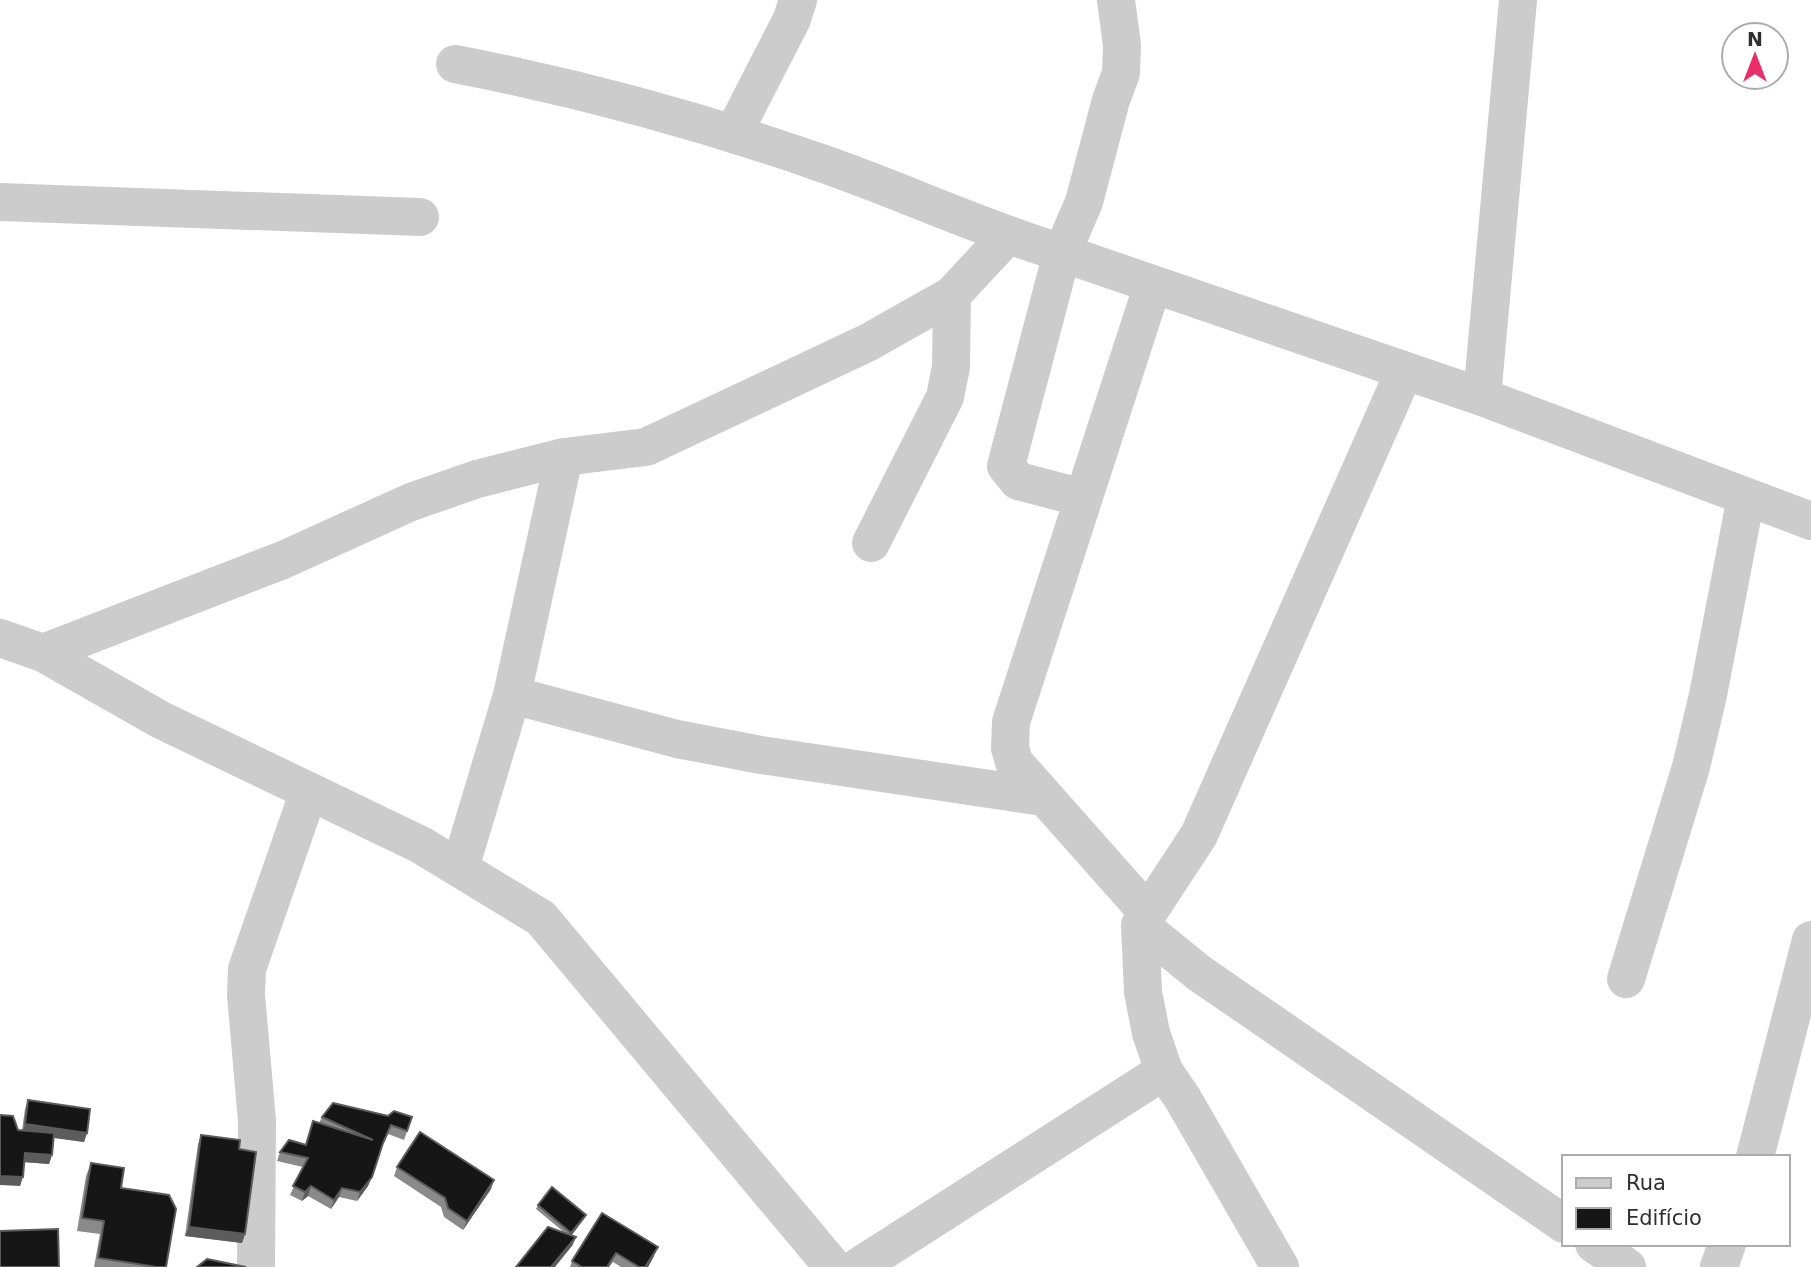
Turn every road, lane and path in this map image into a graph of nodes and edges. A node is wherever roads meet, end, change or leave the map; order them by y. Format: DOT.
graph roads {
  1 [pos="798,0"];
  2 [pos="1116,0"];
  3 [pos="1518,0"];
  4 [pos="455,64"];
  5 [pos="733,134"];
  6 [pos="0,202"];
  7 [pos="419,217"];
  8 [pos="1007,236"];
  9 [pos="1062,253"];
  10 [pos="1153,285"];
  11 [pos="952,295"];
  12 [pos="1404,372"];
  13 [pos="1482,397"];
  14 [pos="564,457"];
  15 [pos="1746,497"];
  16 [pos="1083,498"];
  17 [pos="1811,521"];
  18 [pos="871,544"];
  19 [pos="0,638"];
  20 [pos="43,653"];
  21 [pos="512,695"];
  22 [pos="309,791"];
  23 [pos="1043,797"];
  24 [pos="460,867"];
  25 [pos="1143,918"];
  26 [pos="1811,940"];
  27 [pos="1626,979"];
  28 [pos="1164,1071"];
  29 [pos="1756,1155"];
  30 [pos="1562,1223"];
  31 [pos="1597,1246"];
  32 [pos="1726,1246"];
  33 [pos="256,1267"];
  34 [pos="833,1267"];
  35 [pos="858,1267"];
  36 [pos="1280,1267"];
  37 [pos="1627,1267"];
  38 [pos="1719,1267"];
  1 -- 5 [label="street"];
  2 -- 9 [label="street"];
  3 -- 13 [label="street"];
  4 -- 5 [label="street"];
  5 -- 8 [label="street"];
  6 -- 7 [label="street"];
  8 -- 9 [label="street"];
  8 -- 11 [label="street"];
  9 -- 10 [label="street"];
  9 -- 16 [label="street"];
  10 -- 12 [label="street"];
  10 -- 16 [label="street"];
  11 -- 14 [label="street"];
  11 -- 18 [label="street"];
  12 -- 13 [label="street"];
  12 -- 25 [label="street"];
  13 -- 15 [label="street"];
  14 -- 20 [label="street"];
  14 -- 21 [label="street"];
  15 -- 17 [label="street"];
  15 -- 27 [label="street"];
  16 -- 23 [label="street"];
  19 -- 20 [label="street"];
  20 -- 22 [label="street"];
  21 -- 23 [label="street"];
  21 -- 24 [label="street"];
  22 -- 24 [label="street"];
  22 -- 33 [label="street"];
  23 -- 25 [label="street"];
  24 -- 34 [label="street"];
  25 -- 28 [label="street"];
  25 -- 30 [label="street"];
  26 -- 29 [label="street"];
  28 -- 35 [label="street"];
  28 -- 36 [label="street"];
  31 -- 37 [label="street"];
  32 -- 38 [label="street"];
}
